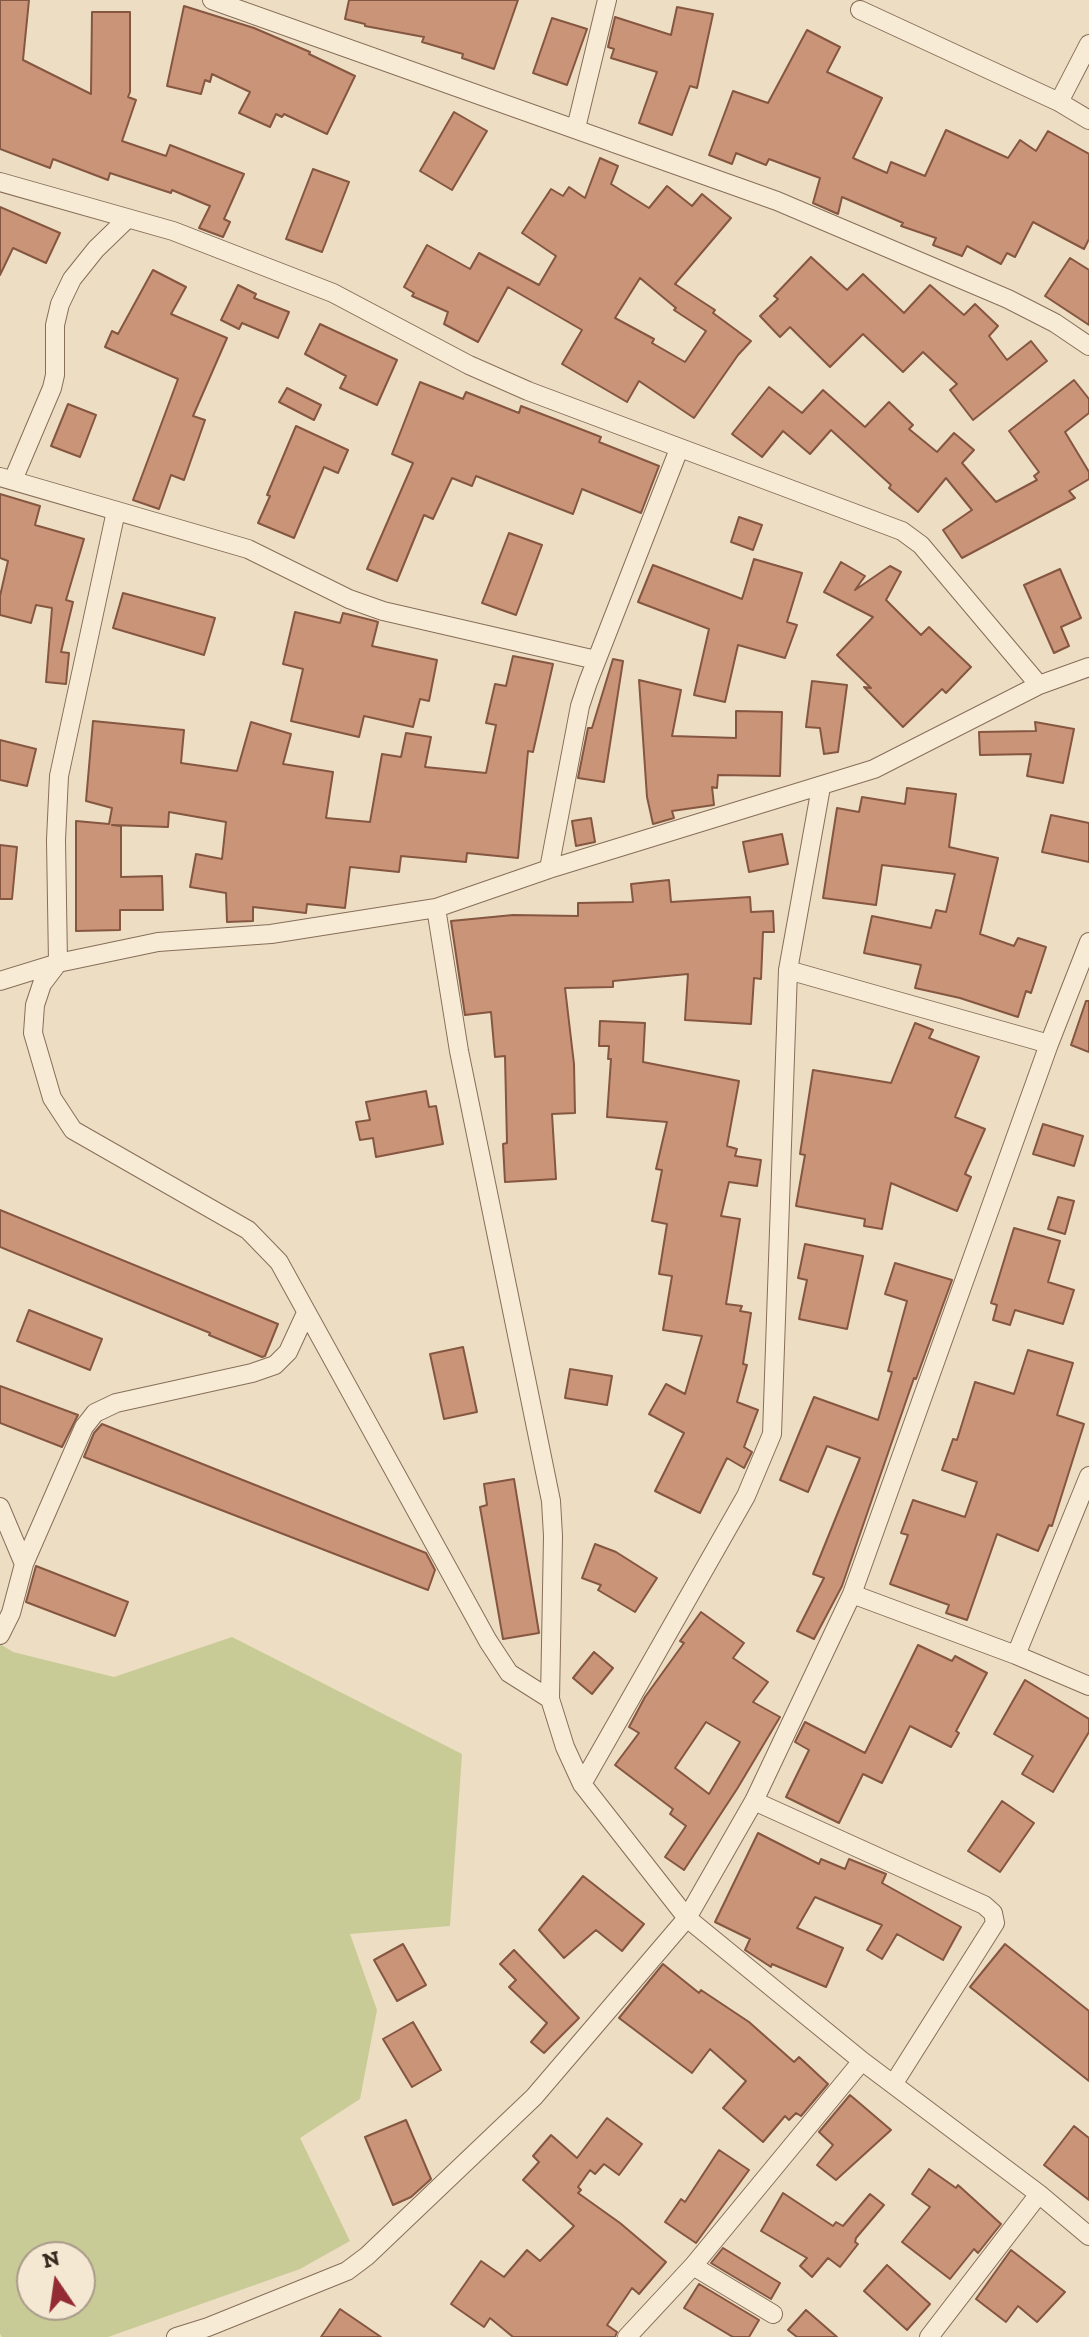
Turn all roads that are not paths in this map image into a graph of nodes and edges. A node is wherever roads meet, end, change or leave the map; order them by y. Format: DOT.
graph roads {
  1 [pos="212,0"];
  2 [pos="607,0"];
  3 [pos="860,10"];
  4 [pos="1089,44"];
  5 [pos="1059,102"];
  6 [pos="1089,120"];
  7 [pos="576,128"];
  8 [pos="0,182"];
  9 [pos="127,219"];
  10 [pos="1089,346"];
  11 [pos="679,449"];
  12 [pos="7,478"];
  13 [pos="116,511"];
  14 [pos="596,660"];
  15 [pos="1089,667"];
  16 [pos="1039,685"];
  17 [pos="821,787"];
  18 [pos="549,869"];
  19 [pos="436,908"];
  20 [pos="1089,942"];
  21 [pos="58,963"];
  22 [pos="788,970"];
  23 [pos="0,981"];
  24 [pos="1049,1044"];
  25 [pos="306,1313"];
  26 [pos="1089,1476"];
  27 [pos="0,1507"];
  28 [pos="24,1564"];
  29 [pos="852,1594"];
  30 [pos="0,1635"];
  31 [pos="1016,1655"];
  32 [pos="1089,1686"];
  33 [pos="550,1699"];
  34 [pos="582,1784"];
  35 [pos="754,1801"];
  36 [pos="687,1918"];
  37 [pos="862,2061"];
  38 [pos="894,2083"];
  39 [pos="1039,2194"];
  40 [pos="1089,2236"];
  41 [pos="693,2266"];
  42 [pos="773,2314"];
  43 [pos="213,2332"];
  44 [pos="176,2337"];
  45 [pos="627,2337"];
  46 [pos="929,2337"];
  1 -- 7 [label="street"];
  2 -- 7 [label="street"];
  3 -- 5 [label="street"];
  4 -- 5 [label="street"];
  5 -- 6 [label="street"];
  7 -- 10 [label="street"];
  8 -- 9 [label="street"];
  9 -- 11 [label="street"];
  9 -- 12 [label="street"];
  11 -- 14 [label="street"];
  11 -- 16 [label="street"];
  12 -- 13 [label="street"];
  13 -- 14 [label="street"];
  13 -- 21 [label="street"];
  14 -- 18 [label="street"];
  15 -- 16 [label="street"];
  16 -- 17 [label="street"];
  17 -- 18 [label="street"];
  17 -- 22 [label="street"];
  18 -- 19 [label="street"];
  19 -- 21 [label="street"];
  19 -- 33 [label="street"];
  20 -- 24 [label="street"];
  21 -- 23 [label="street"];
  21 -- 25 [label="street"];
  22 -- 24 [label="street"];
  22 -- 34 [label="street"];
  24 -- 29 [label="street"];
  25 -- 28 [label="street"];
  25 -- 33 [label="street"];
  26 -- 31 [label="street"];
  27 -- 28 [label="street"];
  28 -- 30 [label="street"];
  29 -- 31 [label="street"];
  29 -- 35 [label="street"];
  31 -- 32 [label="street"];
  33 -- 34 [label="street"];
  34 -- 36 [label="street"];
  35 -- 36 [label="street"];
  35 -- 38 [label="street"];
  36 -- 37 [label="street"];
  36 -- 43 [label="street"];
  37 -- 38 [label="street"];
  37 -- 41 [label="street"];
  38 -- 39 [label="street"];
  39 -- 40 [label="street"];
  39 -- 46 [label="street"];
  41 -- 42 [label="street"];
  41 -- 45 [label="street"];
  43 -- 44 [label="street"];
}
